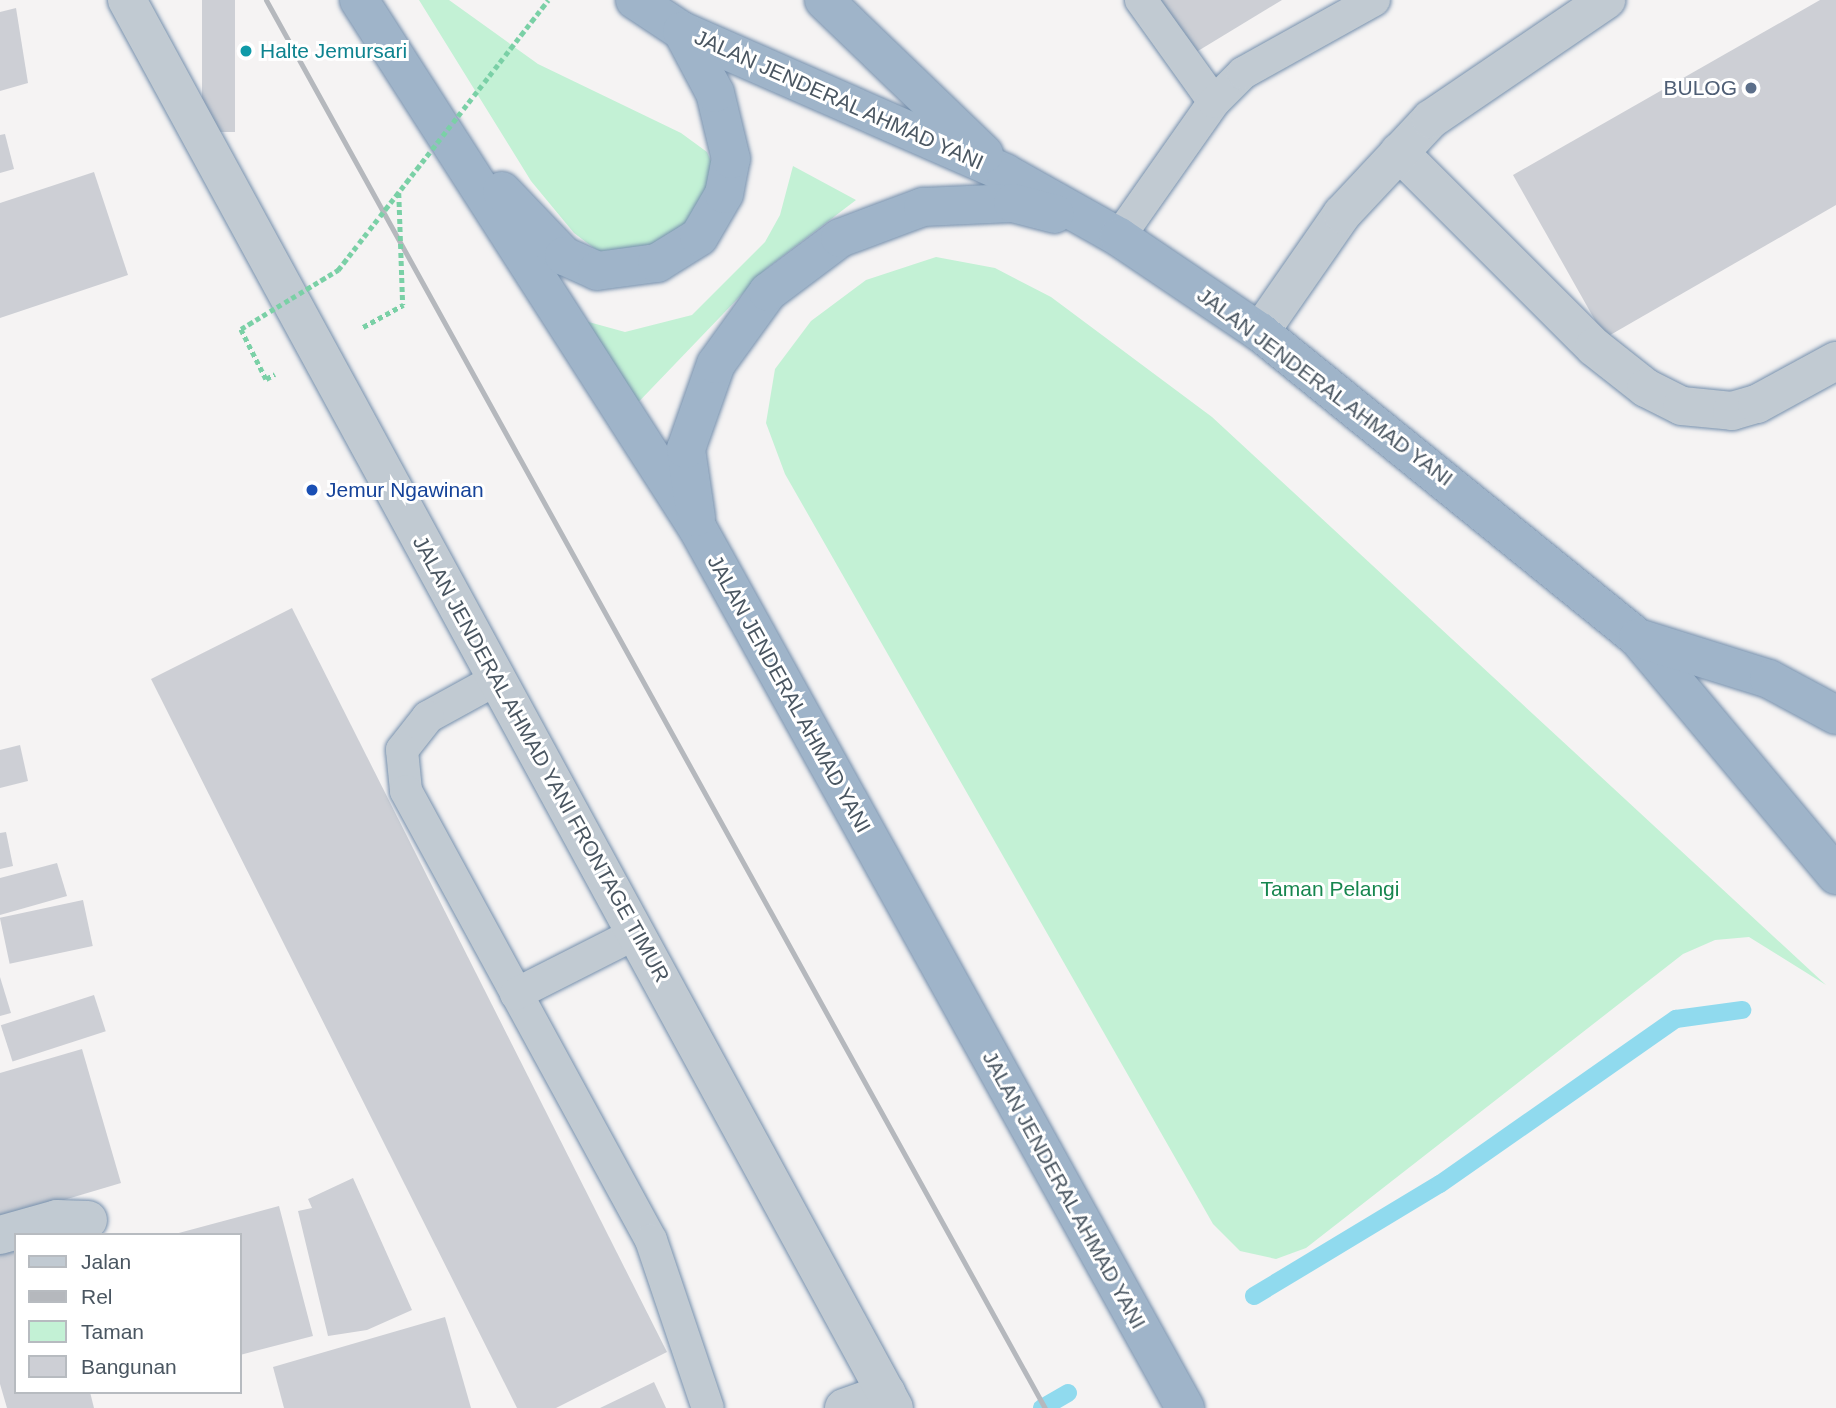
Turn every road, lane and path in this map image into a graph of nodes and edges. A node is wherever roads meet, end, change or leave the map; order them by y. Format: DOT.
graph roads {
  1 [pos="127,0"];
  2 [pos="359,0"];
  3 [pos="548,0"];
  4 [pos="635,0"];
  5 [pos="824,0"];
  6 [pos="1141,0"];
  7 [pos="1374,0"];
  8 [pos="1606,0"];
  9 [pos="682,31"];
  10 [pos="382,42"];
  11 [pos="1214,102"];
  12 [pos="1399,152"];
  13 [pos="1004,173"];
  14 [pos="398,192"];
  15 [pos="1109,231"];
  16 [pos="404,305"];
  17 [pos="241,329"];
  18 [pos="1260,332"];
  19 [pos="1836,361"];
  20 [pos="698,529"];
  21 [pos="1638,638"];
  22 [pos="497,679"];
  23 [pos="1836,715"];
  24 [pos="1836,875"];
  25 [pos="636,933"];
  26 [pos="516,994"];
  27 [pos="88,1220"];
  28 [pos="0,1235"];
  29 [pos="890,1400"];
  30 [pos="708,1408"];
  31 [pos="844,1408"];
  32 [pos="1185,1408"];
  1 -- 22 [label="street, JALAN JENDERAL AHMAD YANI FRONTAGE TIMUR"];
  2 -- 10 [label="highway, JALAN JENDERAL AHMAD YANI"];
  3 -- 14 [label="path, bridge"];
  4 -- 9 [label="highway, JALAN JENDERAL AHMAD YANI"];
  5 -- 13 [label="highway"];
  6 -- 11 [label="lane"];
  7 -- 11 [label="lane"];
  8 -- 12 [label="street"];
  9 -- 10 [label="highway"];
  9 -- 13 [label="highway, JALAN JENDERAL AHMAD YANI"];
  10 -- 20 [label="highway, JALAN JENDERAL AHMAD YANI"];
  11 -- 15 [label="lane"];
  12 -- 18 [label="street"];
  12 -- 19 [label="street"];
  13 -- 15 [label="highway, JALAN JENDERAL AHMAD YANI"];
  14 -- 16 [label="path, bridge"];
  14 -- 17 [label="path, bridge"];
  15 -- 18 [label="highway, JALAN JENDERAL AHMAD YANI"];
  15 -- 20 [label="highway"];
  18 -- 21 [label="highway, JALAN JENDERAL AHMAD YANI"];
  20 -- 32 [label="highway, JALAN JENDERAL AHMAD YANI"];
  21 -- 23 [label="highway"];
  21 -- 24 [label="highway, JALAN JENDERAL AHMAD YANI"];
  22 -- 25 [label="street, JALAN JENDERAL AHMAD YANI FRONTAGE TIMUR"];
  22 -- 26 [label="lane"];
  25 -- 26 [label="lane"];
  25 -- 29 [label="street, JALAN JENDERAL AHMAD YANI FRONTAGE TIMUR"];
  26 -- 30 [label="lane"];
  27 -- 28 [label="street"];
  29 -- 31 [label="street"];
}
